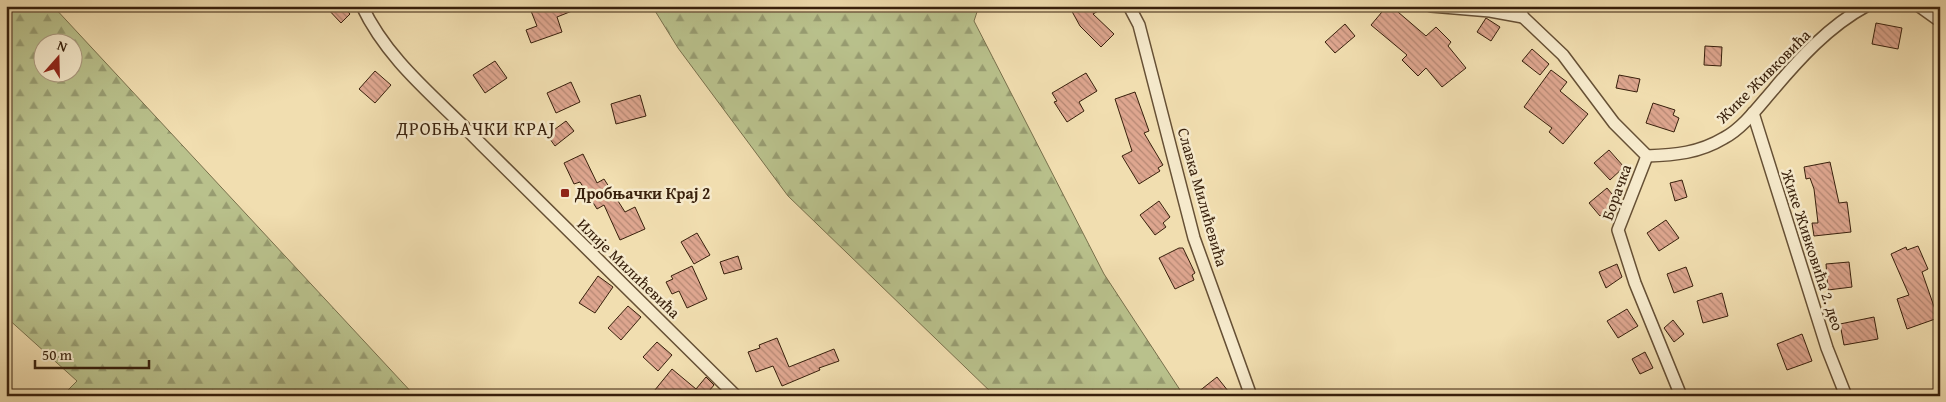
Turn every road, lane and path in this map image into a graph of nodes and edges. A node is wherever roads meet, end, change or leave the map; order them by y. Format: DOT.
graph roads {
  1 [pos="362,6"];
  2 [pos="1129,6"];
  3 [pos="1431,6"];
  4 [pos="1517,6"];
  5 [pos="1866,6"];
  6 [pos="1919,6"];
  7 [pos="1465,7"];
  8 [pos="1523,17"];
  9 [pos="1940,21"];
  10 [pos="1753,113"];
  11 [pos="1647,156"];
  12 [pos="736,396"];
  13 [pos="1251,396"];
  14 [pos="1681,396"];
  15 [pos="1846,396"];
  1 -- 12 [label="street, Илије Милићевића"];
  2 -- 13 [label="street, Славка Милићевића"];
  3 -- 7 [label="street"];
  4 -- 8 [label="street, Борачка"];
  5 -- 10 [label="street, Жике Живковића"];
  6 -- 9 [label="street"];
  7 -- 8 [label="street"];
  8 -- 11 [label="street, Борачка"];
  10 -- 11 [label="street, Жике Живковића"];
  10 -- 15 [label="street, Жике Живковића 2. део"];
  11 -- 14 [label="street, Борачка"];
}
